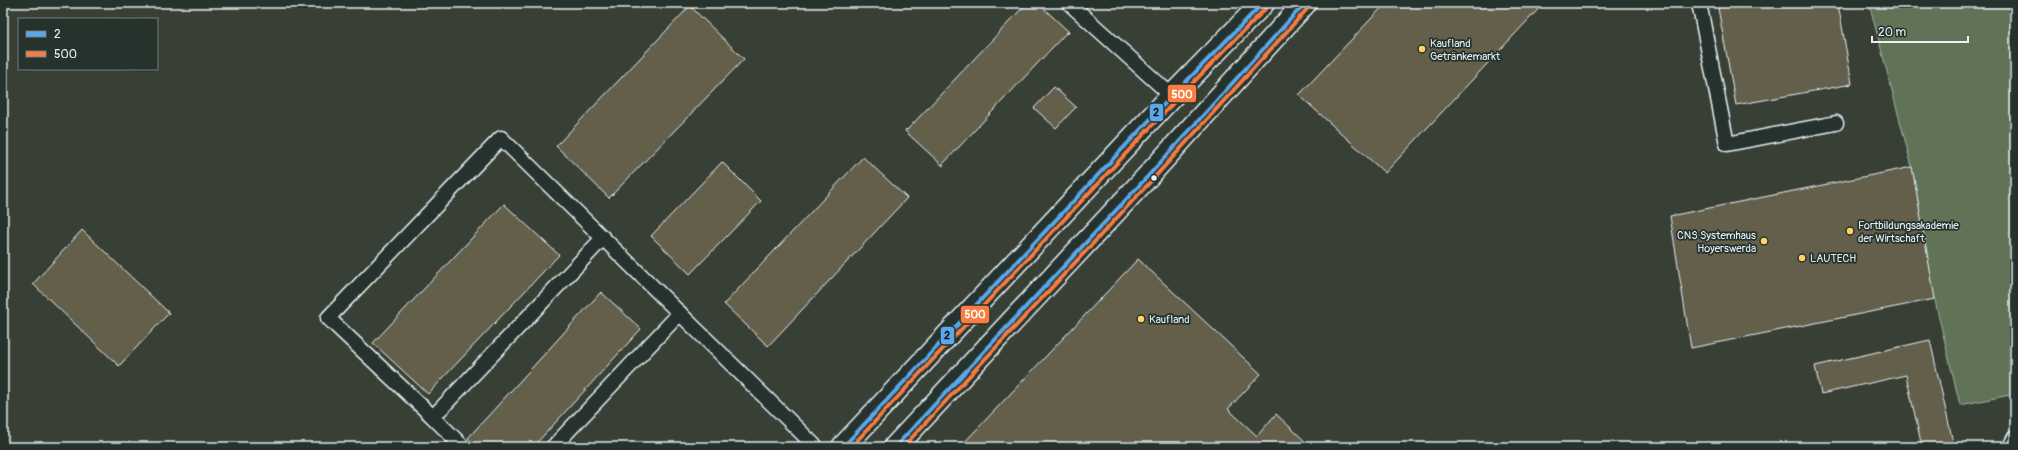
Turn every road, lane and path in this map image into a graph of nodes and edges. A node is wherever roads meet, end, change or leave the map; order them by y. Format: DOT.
graph roads {
  1 [pos="1069,3"];
  2 [pos="1263,3"];
  3 [pos="1305,3"];
  4 [pos="1700,3"];
  5 [pos="1172,96"];
  6 [pos="1836,122"];
  7 [pos="603,238"];
  8 [pos="680,314"];
  9 [pos="433,418"];
  10 [pos="2015,438"];
  11 [pos="463,447"];
  12 [pos="553,447"];
  13 [pos="816,447"];
  14 [pos="843,447"];
  15 [pos="895,447"];
  16 [pos="2010,447"];
  1 -- 5 [label="lane"];
  2 -- 5 [label="street"];
  3 -- 15 [label="street"];
  4 -- 6 [label="lane"];
  5 -- 14 [label="street"];
  7 -- 8 [label="lane"];
  7 -- 9 [label="lane"];
  7 -- 9 [label="lane"];
  8 -- 12 [label="lane"];
  8 -- 13 [label="lane"];
  9 -- 11 [label="lane"];
  10 -- 16 [label="lane"];
}
